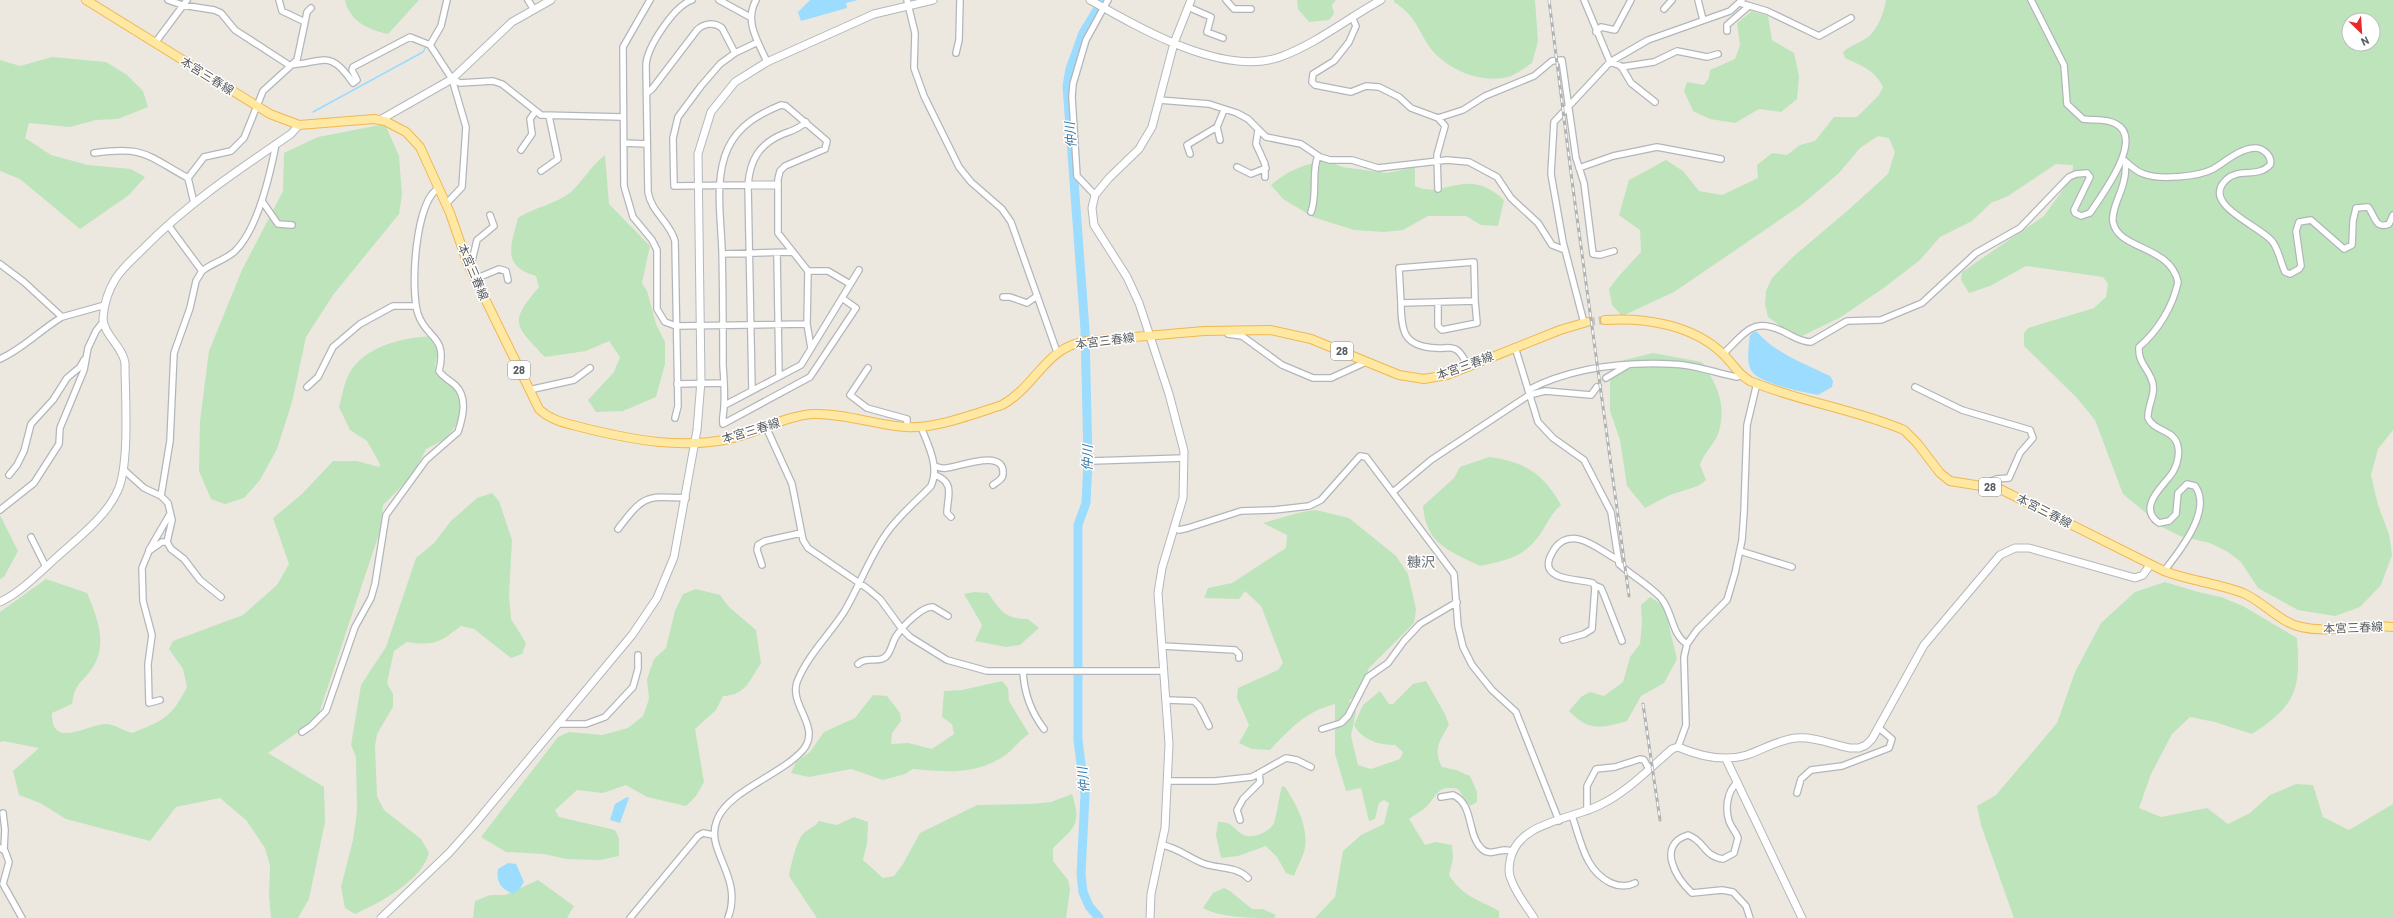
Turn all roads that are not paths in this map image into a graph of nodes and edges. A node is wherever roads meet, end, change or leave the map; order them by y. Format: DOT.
graph roads {
  1 [pos="86,0"];
  2 [pos="168,0"];
  3 [pos="187,0"];
  4 [pos="279,0"];
  5 [pos="447,0"];
  6 [pos="528,0"];
  7 [pos="551,0"];
  8 [pos="650,0"];
  9 [pos="692,0"];
  10 [pos="720,0"];
  11 [pos="756,0"];
  12 [pos="933,0"];
  13 [pos="960,0"];
  14 [pos="1090,0"];
  15 [pos="1108,0"];
  16 [pos="1226,0"];
  17 [pos="1381,0"];
  18 [pos="1584,0"];
  19 [pos="1631,0"];
  20 [pos="1672,0"];
  21 [pos="1698,0"];
  22 [pos="2031,0"];
  23 [pos="1741,1"];
  24 [pos="908,3"];
  25 [pos="1368,3"];
  26 [pos="1189,4"];
  27 [pos="182,5"];
  28 [pos="1749,6"];
  29 [pos="311,8"];
  30 [pos="1103,8"];
  31 [pos="1251,9"];
  32 [pos="1664,9"];
  33 [pos="534,10"];
  34 [pos="750,17"];
  35 [pos="1352,17"];
  36 [pos="1851,18"];
  37 [pos="1703,20"];
  38 [pos="305,22"];
  39 [pos="1596,32"];
  40 [pos="1727,32"];
  41 [pos="1223,38"];
  42 [pos="758,42"];
  43 [pos="1174,42"];
  44 [pos="155,43"];
  45 [pos="430,46"];
  46 [pos="735,53"];
  47 [pos="956,53"];
  48 [pos="1718,54"];
  49 [pos="767,62"];
  50 [pos="1610,62"];
  51 [pos="295,65"];
  52 [pos="1621,67"];
  53 [pos="452,80"];
  54 [pos="647,93"];
  55 [pos="1159,100"];
  56 [pos="1655,102"];
  57 [pos="256,106"];
  58 [pos="1568,106"];
  59 [pos="1224,110"];
  60 [pos="535,112"];
  61 [pos="549,116"];
  62 [pos="622,117"];
  63 [pos="1438,118"];
  64 [pos="380,120"];
  65 [pos="806,122"];
  66 [pos="299,124"];
  67 [pos="1217,126"];
  68 [pos="1258,130"];
  69 [pos="1220,140"];
  70 [pos="624,143"];
  71 [pos="276,144"];
  72 [pos="647,144"];
  73 [pos="521,150"];
  74 [pos="94,153"];
  75 [pos="1190,154"];
  76 [pos="1318,156"];
  77 [pos="1721,159"];
  78 [pos="2124,160"];
  79 [pos="1438,161"];
  80 [pos="1237,167"];
  81 [pos="1266,168"];
  82 [pos="1579,168"];
  83 [pos="541,171"];
  84 [pos="1265,177"];
  85 [pos="188,178"];
  86 [pos="748,185"];
  87 [pos="777,185"];
  88 [pos="697,186"];
  89 [pos="721,186"];
  90 [pos="439,188"];
  91 [pos="1438,189"];
  92 [pos="1095,195"];
  93 [pos="262,201"];
  94 [pos="194,203"];
  95 [pos="446,204"];
  96 [pos="1311,212"];
  97 [pos="490,215"];
  98 [pos="2393,215"];
  99 [pos="168,225"];
  100 [pos="292,225"];
  101 [pos="1565,250"];
  102 [pos="1614,251"];
  103 [pos="792,252"];
  104 [pos="749,253"];
  105 [pos="777,253"];
  106 [pos="722,254"];
  107 [pos="0,264"];
  108 [pos="470,269"];
  109 [pos="202,270"];
  110 [pos="859,270"];
  111 [pos="808,271"];
  112 [pos="475,280"];
  113 [pos="508,280"];
  114 [pos="850,284"];
  115 [pos="1037,296"];
  116 [pos="1003,297"];
  117 [pos="842,298"];
  118 [pos="1475,301"];
  119 [pos="1438,302"];
  120 [pos="1401,303"];
  121 [pos="105,305"];
  122 [pos="416,306"];
  123 [pos="62,317"];
  124 [pos="1605,320"];
  125 [pos="103,322"];
  126 [pos="1585,322"];
  127 [pos="807,324"];
  128 [pos="750,325"];
  129 [pos="778,325"];
  130 [pos="676,326"];
  131 [pos="699,326"];
  132 [pos="723,326"];
  133 [pos="1221,330"];
  134 [pos="1149,336"];
  135 [pos="1515,347"];
  136 [pos="811,348"];
  137 [pos="1057,352"];
  138 [pos="1723,354"];
  139 [pos="86,356"];
  140 [pos="0,359"];
  141 [pos="1366,362"];
  142 [pos="1630,364"];
  143 [pos="1468,366"];
  144 [pos="590,368"];
  145 [pos="868,368"];
  146 [pos="1743,375"];
  147 [pos="779,376"];
  148 [pos="1606,378"];
  149 [pos="724,383"];
  150 [pos="1757,383"];
  151 [pos="677,384"];
  152 [pos="701,384"];
  153 [pos="307,387"];
  154 [pos="1597,387"];
  155 [pos="1915,387"];
  156 [pos="529,390"];
  157 [pos="752,390"];
  158 [pos="1528,393"];
  159 [pos="725,405"];
  160 [pos="675,418"];
  161 [pos="907,427"];
  162 [pos="921,427"];
  163 [pos="766,428"];
  164 [pos="694,443"];
  165 [pos="1184,458"];
  166 [pos="1091,461"];
  167 [pos="934,466"];
  168 [pos="124,470"];
  169 [pos="9,475"];
  170 [pos="935,475"];
  171 [pos="993,485"];
  172 [pos="1981,486"];
  173 [pos="1393,492"];
  174 [pos="161,496"];
  175 [pos="686,498"];
  176 [pos="0,510"];
  177 [pos="170,514"];
  178 [pos="951,517"];
  179 [pos="1175,528"];
  180 [pos="618,529"];
  181 [pos="801,533"];
  182 [pos="31,537"];
  183 [pos="167,542"];
  184 [pos="149,550"];
  185 [pos="1740,551"];
  186 [pos="1618,560"];
  187 [pos="762,565"];
  188 [pos="2150,565"];
  189 [pos="46,567"];
  190 [pos="1792,567"];
  191 [pos="2164,571"];
  192 [pos="859,583"];
  193 [pos="1594,585"];
  194 [pos="221,597"];
  195 [pos="0,602"];
  196 [pos="1457,602"];
  197 [pos="948,616"];
  198 [pos="2393,627"];
  199 [pos="902,629"];
  200 [pos="1563,640"];
  201 [pos="1622,641"];
  202 [pos="1687,644"];
  203 [pos="1162,646"];
  204 [pos="638,655"];
  205 [pos="1239,658"];
  206 [pos="858,664"];
  207 [pos="1023,671"];
  208 [pos="1164,671"];
  209 [pos="160,700"];
  210 [pos="1167,700"];
  211 [pos="558,724"];
  212 [pos="1208,726"];
  213 [pos="1879,728"];
  214 [pos="1044,729"];
  215 [pos="1322,729"];
  216 [pos="302,732"];
  217 [pos="1678,748"];
  218 [pos="1726,759"];
  219 [pos="1311,767"];
  220 [pos="1649,769"];
  221 [pos="1259,773"];
  222 [pos="1168,781"];
  223 [pos="1737,783"];
  224 [pos="1797,793"];
  225 [pos="1441,797"];
  226 [pos="1587,811"];
  227 [pos="3,813"];
  228 [pos="1572,816"];
  229 [pos="1240,820"];
  230 [pos="1559,821"];
  231 [pos="713,835"];
  232 [pos="1162,846"];
  233 [pos="2,849"];
  234 [pos="1512,852"];
  235 [pos="1248,878"];
  236 [pos="1635,883"];
  237 [pos="22,918"];
  238 [pos="381,918"];
  239 [pos="630,918"];
  240 [pos="728,918"];
  241 [pos="1150,918"];
  242 [pos="1534,918"];
  243 [pos="1750,918"];
  244 [pos="1802,918"];
  1 -- 44 [label="main road, 本宮三春線 / 28"];
  2 -- 27 [label="street"];
  3 -- 27 [label="street"];
  4 -- 38 [label="street"];
  5 -- 45 [label="street"];
  6 -- 33 [label="street"];
  7 -- 33 [label="street"];
  8 -- 62 [label="street"];
  9 -- 54 [label="street"];
  10 -- 34 [label="street"];
  11 -- 34 [label="street"];
  12 -- 24 [label="street"];
  13 -- 47 [label="street"];
  14 -- 30 [label="street"];
  15 -- 30 [label="street"];
  16 -- 31 [label="street"];
  17 -- 25 [label="street"];
  18 -- 39 [label="street"];
  19 -- 39 [label="street"];
  20 -- 32 [label="street"];
  21 -- 37 [label="street"];
  22 -- 78 [label="street"];
  23 -- 28 [label="street"];
  23 -- 37 [label="street"];
  24 -- 49 [label="street"];
  24 -- 115 [label="street"];
  25 -- 35 [label="street"];
  26 -- 41 [label="street"];
  26 -- 43 [label="street"];
  27 -- 44 [label="street"];
  27 -- 51 [label="street"];
  28 -- 36 [label="street"];
  28 -- 40 [label="street"];
  29 -- 38 [label="street"];
  30 -- 43 [label="street"];
  30 -- 92 [label="street"];
  33 -- 53 [label="street"];
  34 -- 42 [label="street"];
  35 -- 43 [label="street"];
  35 -- 63 [label="street"];
  37 -- 50 [label="street"];
  38 -- 51 [label="street"];
  39 -- 50 [label="street"];
  42 -- 46 [label="street"];
  42 -- 49 [label="street"];
  43 -- 55 [label="street"];
  44 -- 57 [label="main road, 本宮三春線 / 28"];
  45 -- 51 [label="street"];
  45 -- 53 [label="street"];
  46 -- 54 [label="street"];
  46 -- 88 [label="street"];
  48 -- 52 [label="street"];
  49 -- 88 [label="street"];
  50 -- 52 [label="street"];
  50 -- 58 [label="street"];
  51 -- 57 [label="street"];
  52 -- 56 [label="street"];
  53 -- 60 [label="street"];
  53 -- 64 [label="street"];
  53 -- 95 [label="street"];
  54 -- 72 [label="street"];
  55 -- 59 [label="street"];
  55 -- 92 [label="street"];
  57 -- 66 [label="main road, 本宮三春線 / 28"];
  57 -- 85 [label="street"];
  58 -- 63 [label="street"];
  58 -- 82 [label="street"];
  58 -- 101 [label="street"];
  59 -- 67 [label="street"];
  59 -- 68 [label="street"];
  60 -- 61 [label="street"];
  60 -- 73 [label="street"];
  61 -- 62 [label="street"];
  61 -- 83 [label="street"];
  62 -- 70 [label="street"];
  63 -- 79 [label="street"];
  64 -- 66 [label="main road, 本宮三春線 / 28"];
  64 -- 90 [label="main road, 本宮三春線 / 28"];
  65 -- 86 [label="street"];
  65 -- 87 [label="street"];
  65 -- 89 [label="street"];
  66 -- 71 [label="street"];
  67 -- 69 [label="street"];
  67 -- 75 [label="street"];
  68 -- 76 [label="street"];
  68 -- 81 [label="street"];
  70 -- 72 [label="street"];
  70 -- 130 [label="street"];
  71 -- 93 [label="street"];
  71 -- 94 [label="street"];
  72 -- 130 [label="street"];
  74 -- 85 [label="street"];
  76 -- 79 [label="street"];
  76 -- 96 [label="street"];
  77 -- 82 [label="street"];
  78 -- 98 [label="street"];
  78 -- 138 [label="street"];
  78 -- 191 [label="street"];
  79 -- 91 [label="street"];
  79 -- 101 [label="street"];
  80 -- 81 [label="street"];
  81 -- 84 [label="street"];
  82 -- 102 [label="street"];
  85 -- 94 [label="street"];
  86 -- 87 [label="street"];
  86 -- 89 [label="street"];
  86 -- 104 [label="street"];
  87 -- 103 [label="street"];
  88 -- 89 [label="street"];
  88 -- 131 [label="street"];
  89 -- 106 [label="street"];
  90 -- 95 [label="main road, 本宮三春線 / 28"];
  90 -- 122 [label="street"];
  92 -- 134 [label="street"];
  93 -- 100 [label="street"];
  93 -- 109 [label="street"];
  94 -- 99 [label="street"];
  95 -- 108 [label="main road, 本宮三春線 / 28"];
  97 -- 108 [label="street"];
  99 -- 109 [label="street"];
  99 -- 121 [label="street"];
  101 -- 126 [label="street"];
  103 -- 105 [label="street"];
  103 -- 111 [label="street"];
  104 -- 105 [label="street"];
  104 -- 106 [label="street"];
  104 -- 128 [label="street"];
  105 -- 129 [label="street"];
  106 -- 132 [label="street"];
  107 -- 123 [label="street"];
  108 -- 112 [label="main road, 本宮三春線 / 28"];
  109 -- 174 [label="street"];
  110 -- 114 [label="street"];
  111 -- 114 [label="street"];
  111 -- 127 [label="street"];
  112 -- 113 [label="street"];
  112 -- 156 [label="main road, 本宮三春線 / 28"];
  114 -- 117 [label="street"];
  115 -- 116 [label="street"];
  115 -- 137 [label="street"];
  117 -- 136 [label="street"];
  117 -- 159 [label="street"];
  118 -- 119 [label="street"];
  118 -- 119 [label="street"];
  118 -- 120 [label="street"];
  119 -- 120 [label="street"];
  120 -- 143 [label="street"];
  121 -- 123 [label="street"];
  121 -- 125 [label="street"];
  122 -- 153 [label="street"];
  122 -- 216 [label="street"];
  123 -- 140 [label="street"];
  124 -- 138 [label="main road, 本宮三春線 / 28"];
  125 -- 139 [label="street"];
  125 -- 168 [label="street"];
  126 -- 135 [label="main road, 本宮三春線 / 28"];
  127 -- 129 [label="street"];
  127 -- 136 [label="street"];
  128 -- 129 [label="street"];
  128 -- 132 [label="street"];
  128 -- 157 [label="street"];
  129 -- 147 [label="street"];
  130 -- 131 [label="street"];
  130 -- 151 [label="street"];
  131 -- 132 [label="street"];
  131 -- 152 [label="street"];
  132 -- 149 [label="street"];
  133 -- 134 [label="main road, 本宮三春線 / 28"];
  133 -- 141 [label="main road, 本宮三春線 / 28"];
  133 -- 141 [label="street"];
  134 -- 137 [label="main road, 本宮三春線 / 28"];
  134 -- 165 [label="street"];
  135 -- 143 [label="main road, 本宮三春線 / 28"];
  135 -- 158 [label="street"];
  136 -- 147 [label="street"];
  137 -- 162 [label="main road, 本宮三春線 / 28"];
  138 -- 146 [label="main road, 本宮三春線 / 28"];
  139 -- 169 [label="street"];
  139 -- 176 [label="street"];
  141 -- 143 [label="main road, 本宮三春線 / 28"];
  142 -- 146 [label="street"];
  142 -- 148 [label="street"];
  142 -- 158 [label="street"];
  144 -- 156 [label="street"];
  145 -- 161 [label="street"];
  146 -- 150 [label="main road, 本宮三春線 / 28"];
  147 -- 157 [label="street"];
  149 -- 152 [label="street"];
  149 -- 159 [label="street"];
  150 -- 172 [label="main road, 本宮三春線 / 28"];
  150 -- 185 [label="street"];
  151 -- 152 [label="street"];
  151 -- 160 [label="street"];
  152 -- 164 [label="street"];
  154 -- 158 [label="street"];
  155 -- 172 [label="street"];
  156 -- 164 [label="main road, 本宮三春線 / 28"];
  157 -- 159 [label="street"];
  158 -- 173 [label="street"];
  158 -- 186 [label="street"];
  161 -- 162 [label="main road, 本宮三春線 / 28"];
  161 -- 163 [label="main road, 本宮三春線 / 28"];
  162 -- 167 [label="street"];
  163 -- 164 [label="main road, 本宮三春線 / 28"];
  163 -- 181 [label="street"];
  164 -- 175 [label="street"];
  165 -- 166 [label="street"];
  165 -- 179 [label="street"];
  167 -- 170 [label="street"];
  167 -- 171 [label="street"];
  168 -- 174 [label="street"];
  168 -- 189 [label="street"];
  170 -- 178 [label="street"];
  170 -- 192 [label="street"];
  172 -- 188 [label="main road, 本宮三春線 / 28"];
  173 -- 179 [label="street"];
  173 -- 196 [label="street"];
  174 -- 177 [label="street"];
  175 -- 180 [label="street"];
  175 -- 211 [label="street"];
  177 -- 183 [label="street"];
  177 -- 184 [label="street"];
  179 -- 203 [label="street"];
  181 -- 187 [label="street"];
  181 -- 192 [label="street"];
  182 -- 189 [label="street"];
  183 -- 184 [label="street"];
  183 -- 194 [label="street"];
  184 -- 209 [label="street"];
  185 -- 190 [label="street"];
  185 -- 202 [label="street"];
  186 -- 193 [label="street"];
  186 -- 202 [label="street"];
  188 -- 191 [label="main road, 本宮三春線 / 28"];
  188 -- 213 [label="street"];
  189 -- 195 [label="street"];
  191 -- 198 [label="main road, 本宮三春線 / 28"];
  192 -- 199 [label="street"];
  192 -- 231 [label="street"];
  193 -- 200 [label="street"];
  193 -- 201 [label="street"];
  196 -- 215 [label="street"];
  196 -- 230 [label="street"];
  197 -- 199 [label="street"];
  199 -- 206 [label="street"];
  199 -- 207 [label="street"];
  202 -- 217 [label="street"];
  203 -- 205 [label="street"];
  203 -- 208 [label="street"];
  204 -- 211 [label="street"];
  207 -- 208 [label="street"];
  207 -- 214 [label="street"];
  208 -- 210 [label="street"];
  210 -- 212 [label="street"];
  210 -- 222 [label="street"];
  211 -- 238 [label="street"];
  213 -- 218 [label="street"];
  213 -- 224 [label="street"];
  217 -- 218 [label="street"];
  217 -- 220 [label="street"];
  218 -- 223 [label="street"];
  219 -- 221 [label="street"];
  220 -- 226 [label="street"];
  220 -- 226 [label="street"];
  221 -- 222 [label="street"];
  221 -- 229 [label="street"];
  222 -- 232 [label="street"];
  223 -- 243 [label="street"];
  223 -- 244 [label="street"];
  225 -- 234 [label="street"];
  226 -- 228 [label="street"];
  227 -- 233 [label="street"];
  228 -- 230 [label="street"];
  228 -- 236 [label="street"];
  230 -- 234 [label="street"];
  231 -- 239 [label="street"];
  231 -- 240 [label="street"];
  232 -- 235 [label="street"];
  232 -- 241 [label="street"];
  233 -- 237 [label="street"];
  234 -- 242 [label="street"];
}
